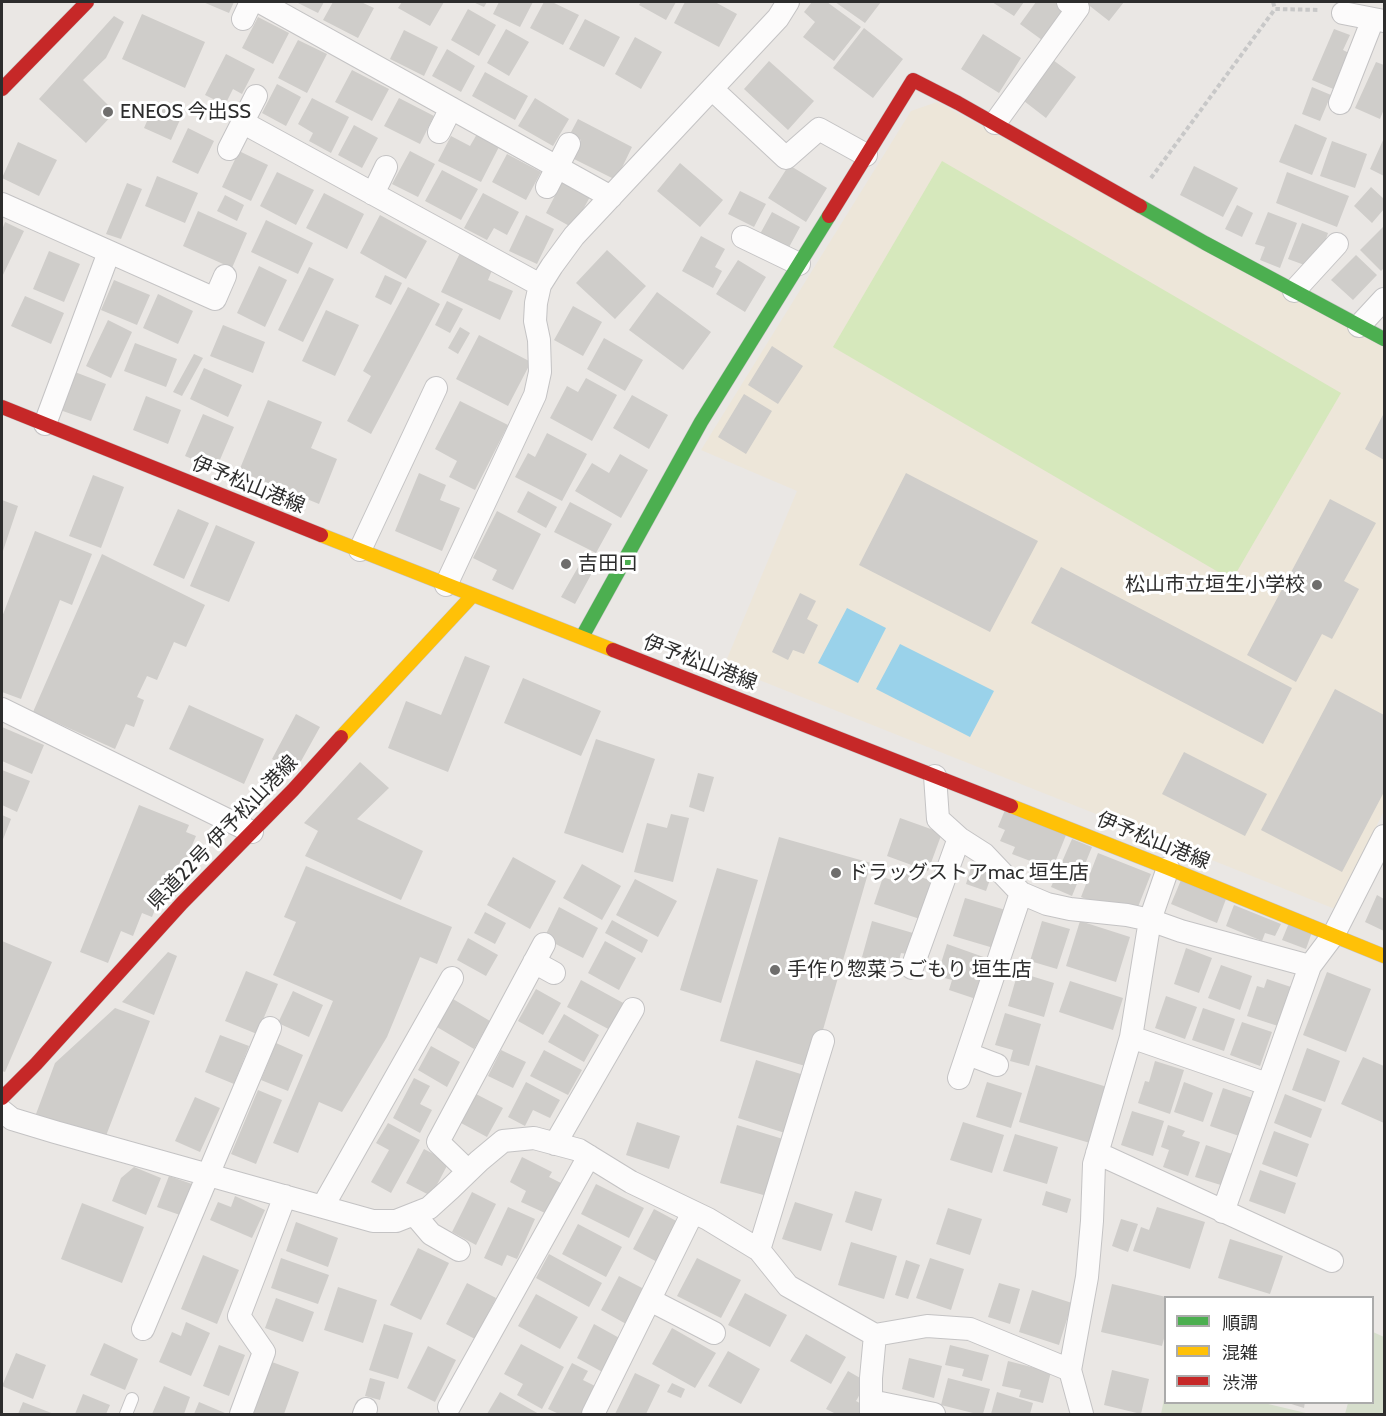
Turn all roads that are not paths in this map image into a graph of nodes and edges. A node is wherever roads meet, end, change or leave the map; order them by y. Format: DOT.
graph roads {
  1 [pos="87,2"];
  2 [pos="260,2"];
  3 [pos="788,2"];
  4 [pos="1068,2"];
  5 [pos="1342,13"];
  6 [pos="1379,20"];
  7 [pos="2,89"];
  8 [pos="712,89"];
  9 [pos="256,96"];
  10 [pos="1340,103"];
  11 [pos="451,108"];
  12 [pos="242,122"];
  13 [pos="995,123"];
  14 [pos="439,132"];
  15 [pos="569,144"];
  16 [pos="229,149"];
  17 [pos="866,155"];
  18 [pos="386,167"];
  19 [pos="552,177"];
  20 [pos="374,194"];
  21 [pos="611,197"];
  22 [pos="2,204"];
  23 [pos="743,237"];
  24 [pos="1337,243"];
  25 [pos="109,252"];
  26 [pos="799,264"];
  27 [pos="225,276"];
  28 [pos="540,285"];
  29 [pos="1294,291"];
  30 [pos="1384,299"];
  31 [pos="1359,326"];
  32 [pos="1384,339"];
  33 [pos="436,387"];
  34 [pos="2,407"];
  35 [pos="45,424"];
  36 [pos="360,550"];
  37 [pos="446,585"];
  38 [pos="473,595"];
  39 [pos="582,637"];
  40 [pos="2,709"];
  41 [pos="935,776"];
  42 [pos="252,832"];
  43 [pos="1384,836"];
  44 [pos="959,838"];
  45 [pos="1168,868"];
  46 [pos="1021,893"];
  47 [pos="1150,920"];
  48 [pos="1334,934"];
  49 [pos="1384,956"];
  50 [pos="1310,966"];
  51 [pos="912,968"];
  52 [pos="554,973"];
  53 [pos="452,978"];
  54 [pos="633,1009"];
  55 [pos="270,1028"];
  56 [pos="1131,1037"];
  57 [pos="823,1041"];
  58 [pos="968,1054"];
  59 [pos="998,1065"];
  60 [pos="959,1078"];
  61 [pos="1267,1084"];
  62 [pos="2,1098"];
  63 [pos="2,1111"];
  64 [pos="555,1144"];
  65 [pos="1097,1153"];
  66 [pos="589,1156"];
  67 [pos="468,1171"];
  68 [pos="208,1174"];
  69 [pos="285,1196"];
  70 [pos="323,1206"];
  71 [pos="693,1212"];
  72 [pos="1223,1212"];
  73 [pos="414,1214"];
  74 [pos="759,1250"];
  75 [pos="459,1251"];
  76 [pos="1332,1261"];
  77 [pos="650,1300"];
  78 [pos="143,1329"];
  79 [pos="714,1333"];
  80 [pos="875,1335"];
  81 [pos="1070,1370"];
  82 [pos="132,1400"];
  83 [pos="449,1407"];
  84 [pos="871,1408"];
  85 [pos="126,1414"];
  86 [pos="241,1414"];
  87 [pos="593,1414"];
  88 [pos="934,1414"];
  89 [pos="1082,1414"];
  1 -- 7 [label="main road"];
  2 -- 11 [label="street"];
  3 -- 8 [label="street"];
  4 -- 13 [label="street"];
  5 -- 6 [label="street"];
  6 -- 10 [label="street"];
  8 -- 17 [label="street"];
  8 -- 21 [label="street"];
  9 -- 12 [label="street"];
  11 -- 14 [label="street"];
  11 -- 19 [label="street"];
  12 -- 16 [label="street"];
  12 -- 20 [label="street"];
  13 -- 17 [label="main road"];
  13 -- 29 [label="main road"];
  15 -- 19 [label="street"];
  17 -- 26 [label="main road"];
  18 -- 20 [label="street"];
  19 -- 21 [label="street"];
  20 -- 28 [label="street"];
  21 -- 28 [label="street"];
  22 -- 25 [label="street"];
  23 -- 26 [label="street"];
  24 -- 29 [label="street"];
  25 -- 27 [label="street"];
  25 -- 35 [label="street"];
  26 -- 39 [label="main road"];
  28 -- 37 [label="street"];
  29 -- 31 [label="main road"];
  30 -- 31 [label="street"];
  31 -- 32 [label="main road"];
  33 -- 36 [label="street"];
  34 -- 35 [label="main road, 伊予松山港線"];
  35 -- 36 [label="main road, 伊予松山港線"];
  36 -- 37 [label="main road, 伊予松山港線"];
  37 -- 38 [label="main road, 伊予松山港線"];
  38 -- 39 [label="main road, 伊予松山港線"];
  38 -- 42 [label="main road, 県道22号 伊予松山港線"];
  39 -- 41 [label="main road, 伊予松山港線"];
  40 -- 42 [label="street"];
  41 -- 44 [label="street"];
  41 -- 45 [label="main road, 伊予松山港線"];
  42 -- 62 [label="main road, 県道22号 伊予松山港線"];
  43 -- 48 [label="street"];
  44 -- 46 [label="street"];
  44 -- 51 [label="street"];
  45 -- 47 [label="street"];
  45 -- 48 [label="main road, 伊予松山港線"];
  46 -- 47 [label="street"];
  46 -- 58 [label="street"];
  47 -- 50 [label="street"];
  47 -- 56 [label="street"];
  48 -- 49 [label="main road, 伊予松山港線"];
  48 -- 50 [label="street"];
  50 -- 61 [label="street"];
  52 -- 67 [label="street"];
  53 -- 70 [label="street"];
  54 -- 64 [label="street"];
  55 -- 68 [label="street"];
  56 -- 61 [label="street"];
  56 -- 65 [label="street"];
  57 -- 74 [label="street"];
  58 -- 59 [label="street"];
  58 -- 60 [label="street"];
  61 -- 72 [label="street"];
  63 -- 68 [label="street"];
  64 -- 66 [label="street"];
  64 -- 67 [label="street"];
  65 -- 72 [label="street"];
  65 -- 81 [label="street"];
  66 -- 71 [label="street"];
  66 -- 83 [label="street"];
  67 -- 73 [label="street"];
  68 -- 69 [label="street"];
  68 -- 78 [label="street"];
  69 -- 70 [label="street"];
  69 -- 86 [label="street"];
  70 -- 73 [label="street"];
  71 -- 74 [label="street"];
  71 -- 77 [label="street"];
  72 -- 76 [label="street"];
  73 -- 75 [label="street"];
  74 -- 80 [label="street"];
  77 -- 79 [label="street"];
  77 -- 87 [label="street"];
  80 -- 81 [label="street"];
  80 -- 84 [label="street"];
  81 -- 89 [label="street"];
  82 -- 85 [label="lane"];
  84 -- 88 [label="street"];
}
